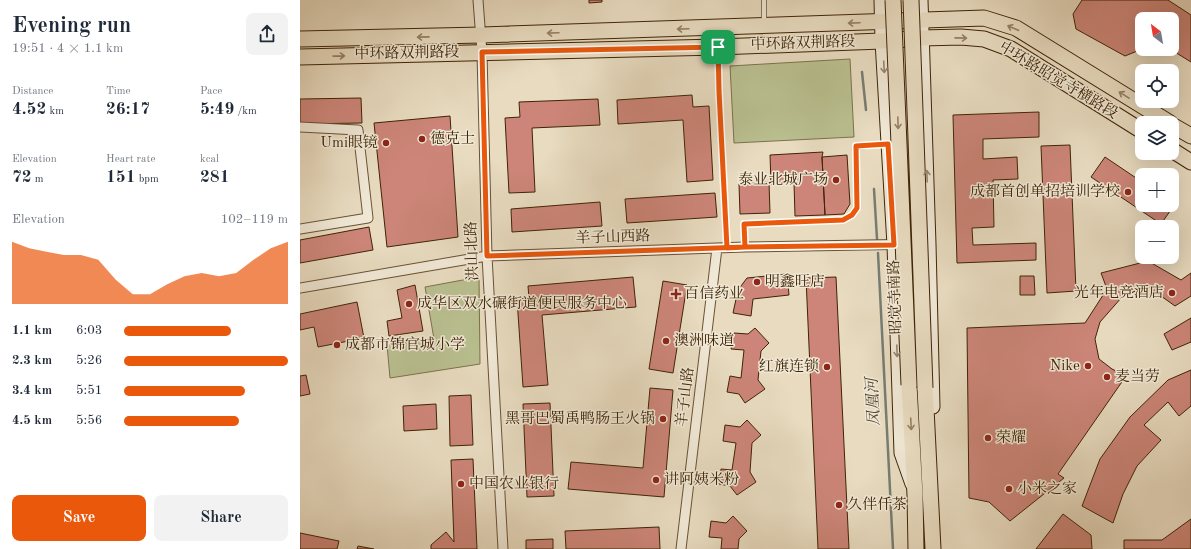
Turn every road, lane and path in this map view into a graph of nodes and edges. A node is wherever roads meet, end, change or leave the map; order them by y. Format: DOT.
graph roads {
  1 [pos="478,0"];
  2 [pos="764,0"];
  3 [pos="881,0"];
  4 [pos="893,0"];
  5 [pos="911,0"];
  6 [pos="921,0"];
  7 [pos="921,19"];
  8 [pos="882,22"];
  9 [pos="765,26"];
  10 [pos="482,35"];
  11 [pos="922,38"];
  12 [pos="300,39"];
  13 [pos="882,41"];
  14 [pos="718,47"];
  15 [pos="482,52"];
  16 [pos="300,57"];
  17 [pos="1158,116"];
  18 [pos="1135,127"];
  19 [pos="300,128"];
  20 [pos="1179,129"];
  21 [pos="1191,136"];
  22 [pos="888,144"];
  23 [pos="1179,154"];
  24 [pos="1191,162"];
  25 [pos="300,229"];
  26 [pos="929,244"];
  27 [pos="894,245"];
  28 [pos="745,247"];
  29 [pos="718,248"];
  30 [pos="727,248"];
  31 [pos="487,256"];
  32 [pos="300,288"];
  33 [pos="923,495"];
  34 [pos="503,549"];
  35 [pos="682,549"];
  36 [pos="916,549"];
  37 [pos="933,549"];
  1 -- 10 [label="street, 洪山北路"];
  2 -- 9 [label="lane"];
  3 -- 8 [label="street, 昭觉寺南路"];
  4 -- 33 [label="main road, 昭觉寺南路, one-way, bridge"];
  5 -- 33 [label="main road, 昭觉寺南路, bridge"];
  6 -- 7 [label="street, 昭觉寺南路"];
  7 -- 8 [label="main road, 中环路双荆路段"];
  7 -- 11 [label="street, 昭觉寺南路"];
  17 -- 7 [label="main road, 中环路昭觉寺横路段, one-way"];
  8 -- 9 [label="main road, 中环路双荆路段, one-way"];
  8 -- 13 [label="street, 昭觉寺南路"];
  9 -- 10 [label="main road, 中环路双荆路段, one-way"];
  10 -- 12 [label="main road, 中环路双荆路段, one-way"];
  10 -- 15 [label="street, 洪山北路"];
  11 -- 13 [label="main road, 中环路双荆路段"];
  11 -- 18 [label="main road, 中环路昭觉寺横路段, one-way"];
  26 -- 11 [label="street, 昭觉寺南路, one-way"];
  13 -- 14 [label="main road, 中环路双荆路段"];
  13 -- 22 [label="street, 昭觉寺南路, one-way"];
  14 -- 15 [label="main road, 中环路双荆路段"];
  14 -- 30 [label="lane"];
  16 -- 15 [label="main road, 中环路双荆路段, one-way"];
  15 -- 31 [label="street, 洪山北路"];
  19 -- 25 [label="street"];
  20 -- 21 [label="main road, 中环路昭觉寺横路段"];
  22 -- 27 [label="street, 昭觉寺南路"];
  22 -- 28 [label="lane"];
  23 -- 24 [label="main road"];
  26 -- 27 [label="street, 羊子山西路"];
  26 -- 33 [label="street, 昭觉寺南路"];
  27 -- 28 [label="street, 羊子山西路"];
  27 -- 33 [label="street, 昭觉寺南路, one-way"];
  28 -- 30 [label="street, 羊子山西路"];
  29 -- 30 [label="street, 羊子山西路"];
  29 -- 31 [label="street, 羊子山西路"];
  29 -- 35 [label="street, 羊子山路"];
  31 -- 32 [label="street, 羊子山西路"];
  31 -- 34 [label="street, 洪山北路"];
  33 -- 36 [label="main road, 昭觉寺南路"];
  33 -- 37 [label="main road, 昭觉寺南路"];
}
